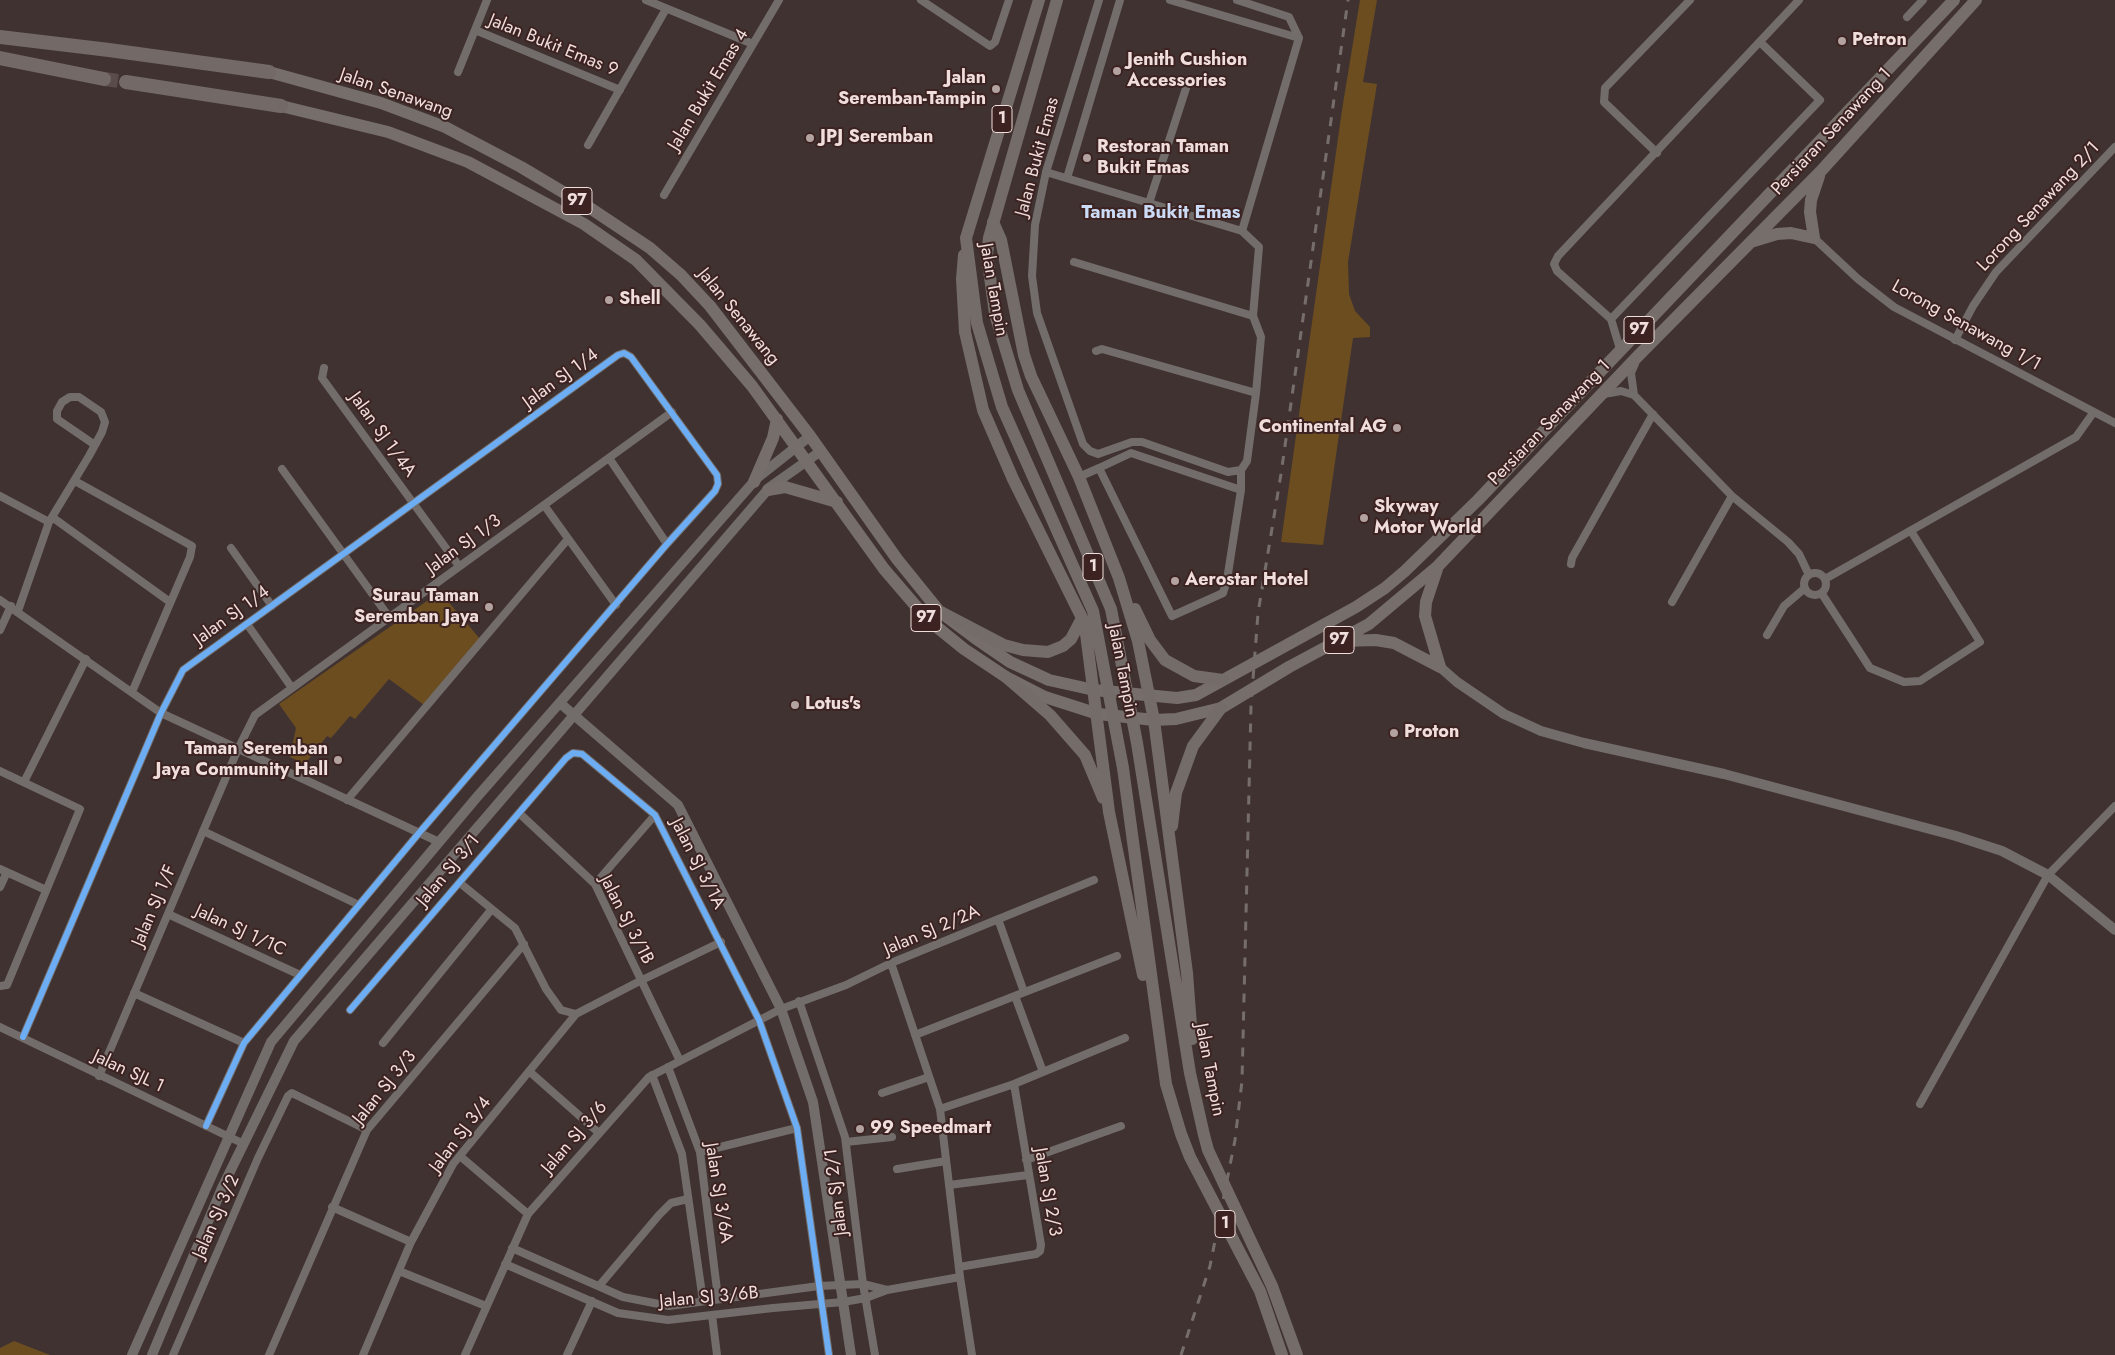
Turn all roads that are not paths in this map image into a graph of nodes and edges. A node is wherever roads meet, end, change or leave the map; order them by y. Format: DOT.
graph roads {
  1 [pos="487,0"];
  2 [pos="646,0"];
  3 [pos="780,0"];
  4 [pos="921,0"];
  5 [pos="1009,0"];
  6 [pos="1039,0"];
  7 [pos="1057,0"];
  8 [pos="1099,0"];
  9 [pos="1120,0"];
  10 [pos="1170,0"];
  11 [pos="1237,0"];
  12 [pos="1690,0"];
  13 [pos="1799,0"];
  14 [pos="1923,0"];
  15 [pos="1954,0"];
  16 [pos="1976,0"];
  17 [pos="666,8"];
  18 [pos="1907,17"];
  19 [pos="475,30"];
  20 [pos="0,37"];
  21 [pos="1299,38"];
  22 [pos="1760,42"];
  23 [pos="753,44"];
  24 [pos="0,58"];
  25 [pos="269,72"];
  26 [pos="458,72"];
  27 [pos="104,79"];
  28 [pos="126,82"];
  29 [pos="1188,82"];
  30 [pos="620,90"];
  31 [pos="281,106"];
  32 [pos="588,144"];
  33 [pos="2115,147"];
  34 [pos="1657,152"];
  35 [pos="1821,171"];
  36 [pos="1046,172"];
  37 [pos="1067,178"];
  38 [pos="664,196"];
  39 [pos="1149,203"];
  40 [pos="993,222"];
  41 [pos="1242,231"];
  42 [pos="966,238"];
  43 [pos="1814,238"];
  44 [pos="1751,242"];
  45 [pos="1074,262"];
  46 [pos="1253,316"];
  47 [pos="1611,319"];
  48 [pos="1955,340"];
  49 [pos="1620,349"];
  50 [pos="1096,351"];
  51 [pos="1638,356"];
  52 [pos="324,368"];
  53 [pos="1256,393"];
  54 [pos="1601,395"];
  55 [pos="1634,396"];
  56 [pos="672,412"];
  57 [pos="2093,413"];
  58 [pos="1653,414"];
  59 [pos="777,420"];
  60 [pos="2115,424"];
  61 [pos="810,436"];
  62 [pos="95,445"];
  63 [pos="797,446"];
  64 [pos="821,451"];
  65 [pos="608,458"];
  66 [pos="807,460"];
  67 [pos="1100,468"];
  68 [pos="282,469"];
  69 [pos="1241,470"];
  70 [pos="1079,478"];
  71 [pos="75,481"];
  72 [pos="754,482"];
  73 [pos="768,490"];
  74 [pos="1241,490"];
  75 [pos="0,496"];
  76 [pos="1732,496"];
  77 [pos="836,502"];
  78 [pos="414,503"];
  79 [pos="544,505"];
  80 [pos="51,520"];
  81 [pos="1911,531"];
  82 [pos="568,538"];
  83 [pos="667,544"];
  84 [pos="231,548"];
  85 [pos="343,554"];
  86 [pos="1571,564"];
  87 [pos="459,566"];
  88 [pos="1438,566"];
  89 [pos="1809,575"];
  90 [pos="1119,578"];
  91 [pos="1825,579"];
  92 [pos="1805,588"];
  93 [pos="1822,594"];
  94 [pos="0,600"];
  95 [pos="170,602"];
  96 [pos="1672,602"];
  97 [pos="616,604"];
  98 [pos="272,606"];
  99 [pos="14,608"];
  100 [pos="940,611"];
  101 [pos="389,618"];
  102 [pos="1082,618"];
  103 [pos="247,624"];
  104 [pos="0,630"];
  105 [pos="1768,635"];
  106 [pos="1338,641"];
  107 [pos="86,659"];
  108 [pos="1440,667"];
  109 [pos="1006,677"];
  110 [pos="1224,680"];
  111 [pos="292,688"];
  112 [pos="1094,690"];
  113 [pos="132,692"];
  114 [pos="1150,697"];
  115 [pos="560,703"];
  116 [pos="1226,705"];
  117 [pos="161,713"];
  118 [pos="1098,714"];
  119 [pos="574,715"];
  120 [pos="1154,720"];
  121 [pos="238,749"];
  122 [pos="573,753"];
  123 [pos="0,771"];
  124 [pos="24,782"];
  125 [pos="347,800"];
  126 [pos="2115,806"];
  127 [pos="1109,812"];
  128 [pos="519,813"];
  129 [pos="655,815"];
  130 [pos="203,831"];
  131 [pos="419,833"];
  132 [pos="439,842"];
  133 [pos="464,844"];
  134 [pos="1170,846"];
  135 [pos="3,870"];
  136 [pos="2048,875"];
  137 [pos="1094,880"];
  138 [pos="460,883"];
  139 [pos="595,884"];
  140 [pos="0,887"];
  141 [pos="46,890"];
  142 [pos="359,905"];
  143 [pos="491,910"];
  144 [pos="168,914"];
  145 [pos="998,919"];
  146 [pos="2115,930"];
  147 [pos="721,942"];
  148 [pos="524,944"];
  149 [pos="1117,956"];
  150 [pos="891,963"];
  151 [pos="300,975"];
  152 [pos="640,980"];
  153 [pos="0,986"];
  154 [pos="1024,992"];
  155 [pos="134,993"];
  156 [pos="1015,996"];
  157 [pos="799,1001"];
  158 [pos="781,1009"];
  159 [pos="350,1010"];
  160 [pos="576,1014"];
  161 [pos="759,1020"];
  162 [pos="0,1027"];
  163 [pos="915,1035"];
  164 [pos="23,1036"];
  165 [pos="1125,1038"];
  166 [pos="244,1043"];
  167 [pos="383,1043"];
  168 [pos="680,1061"];
  169 [pos="668,1067"];
  170 [pos="530,1072"];
  171 [pos="1043,1072"];
  172 [pos="652,1075"];
  173 [pos="99,1076"];
  174 [pos="930,1077"];
  175 [pos="1014,1084"];
  176 [pos="1166,1084"];
  177 [pos="882,1092"];
  178 [pos="1920,1104"];
  179 [pos="940,1109"];
  180 [pos="206,1126"];
  181 [pos="1121,1126"];
  182 [pos="797,1128"];
  183 [pos="367,1130"];
  184 [pos="599,1133"];
  185 [pos="1204,1135"];
  186 [pos="892,1136"];
  187 [pos="229,1137"];
  188 [pos="846,1142"];
  189 [pos="244,1144"];
  190 [pos="700,1152"];
  191 [pos="460,1156"];
  192 [pos="1026,1160"];
  193 [pos="946,1161"];
  194 [pos="897,1168"];
  195 [pos="1028,1175"];
  196 [pos="949,1185"];
  197 [pos="688,1199"];
  198 [pos="332,1208"];
  199 [pos="528,1214"];
  200 [pos="411,1242"];
  201 [pos="512,1248"];
  202 [pos="505,1264"];
  203 [pos="958,1267"];
  204 [pos="399,1271"];
  205 [pos="960,1277"];
  206 [pos="863,1284"];
  207 [pos="841,1285"];
  208 [pos="598,1286"];
  209 [pos="819,1286"];
  210 [pos="1266,1289"];
  211 [pos="887,1290"];
  212 [pos="718,1298"];
  213 [pos="866,1298"];
  214 [pos="592,1301"];
  215 [pos="703,1301"];
  216 [pos="843,1302"];
  217 [pos="822,1304"];
  218 [pos="486,1306"];
  219 [pos="712,1316"];
  220 [pos="132,1355"];
  221 [pos="152,1355"];
  222 [pos="173,1355"];
  223 [pos="269,1355"];
  224 [pos="363,1355"];
  225 [pos="466,1355"];
  226 [pos="567,1355"];
  227 [pos="717,1355"];
  228 [pos="830,1355"];
  229 [pos="851,1355"];
  230 [pos="875,1355"];
  231 [pos="972,1355"];
  232 [pos="1282,1355"];
  233 [pos="1297,1355"];
  1 -- 19 [label="street"];
  2 -- 17 [label="street"];
  3 -- 23 [label="street, Jalan Bukit Emas 4"];
  4 -- 5 [label="street"];
  6 -- 42 [label="highway, Jalan Tampin / 1"];
  7 -- 40 [label="highway, Jalan Tampin / 1"];
  8 -- 36 [label="street, Jalan Bukit Emas"];
  9 -- 37 [label="street"];
  10 -- 21 [label="street"];
  11 -- 21 [label="street"];
  12 -- 34 [label="street"];
  13 -- 22 [label="street"];
  14 -- 18 [label="street"];
  15 -- 49 [label="main road, Persiaran Senawang 1 / 97"];
  16 -- 35 [label="main road, Persiaran Senawang 1 / 97"];
  17 -- 23 [label="street"];
  17 -- 30 [label="street"];
  19 -- 26 [label="street"];
  19 -- 30 [label="street, Jalan Bukit Emas 9"];
  20 -- 25 [label="highway"];
  21 -- 41 [label="street"];
  22 -- 34 [label="street"];
  22 -- 47 [label="street"];
  23 -- 38 [label="street, Jalan Bukit Emas 4"];
  24 -- 27 [label="highway"];
  25 -- 61 [label="main road, Jalan Senawang / 97"];
  28 -- 31 [label="highway"];
  29 -- 39 [label="street"];
  30 -- 32 [label="street"];
  31 -- 59 [label="main road, Jalan Senawang / 97"];
  33 -- 48 [label="street, Lorong Senawang 2/1"];
  34 -- 47 [label="street"];
  35 -- 43 [label="main road"];
  35 -- 44 [label="main road, Persiaran Senawang 1 / 97"];
  36 -- 37 [label="street"];
  36 -- 69 [label="street, Jalan Bukit Emas"];
  37 -- 39 [label="street"];
  39 -- 41 [label="street"];
  40 -- 70 [label="highway"];
  40 -- 185 [label="highway, Jalan Tampin / 1"];
  41 -- 46 [label="street"];
  42 -- 102 [label="highway"];
  42 -- 176 [label="highway, Jalan Tampin / 1"];
  43 -- 44 [label="main road"];
  43 -- 48 [label="street, Lorong Senawang 1/1"];
  44 -- 51 [label="main road, Persiaran Senawang 1 / 97"];
  45 -- 46 [label="street"];
  46 -- 53 [label="street"];
  47 -- 49 [label="street"];
  48 -- 57 [label="street, Lorong Senawang 1/1"];
  49 -- 110 [label="main road, Persiaran Senawang 1 / 97"];
  50 -- 53 [label="street"];
  51 -- 54 [label="main road, Persiaran Senawang 1 / 97"];
  51 -- 55 [label="street"];
  52 -- 78 [label="street, Jalan SJ 1/4A"];
  53 -- 69 [label="street"];
  54 -- 55 [label="street"];
  54 -- 88 [label="main road, Persiaran Senawang 1 / 97"];
  55 -- 58 [label="street"];
  56 -- 65 [label="street, Jalan SJ 1/3"];
  56 -- 78 [label="street, Jalan SJ 1/4"];
  56 -- 83 [label="street"];
  57 -- 60 [label="street, Lorong Senawang 1/1"];
  57 -- 81 [label="street"];
  58 -- 76 [label="street"];
  58 -- 86 [label="street"];
  59 -- 63 [label="main road, Jalan Senawang / 97"];
  59 -- 72 [label="main road"];
  61 -- 63 [label="street"];
  61 -- 64 [label="main road, Jalan Senawang / 97"];
  62 -- 62 [label="street"];
  62 -- 71 [label="street"];
  63 -- 66 [label="main road, Jalan Senawang / 97"];
  63 -- 72 [label="street"];
  64 -- 66 [label="street"];
  64 -- 100 [label="main road, Jalan Senawang / 97"];
  65 -- 79 [label="street, Jalan SJ 1/3"];
  65 -- 83 [label="street"];
  66 -- 73 [label="street"];
  66 -- 77 [label="main road, Jalan Senawang / 97"];
  67 -- 70 [label="street"];
  67 -- 74 [label="street"];
  67 -- 74 [label="street"];
  68 -- 85 [label="street"];
  69 -- 74 [label="street"];
  70 -- 90 [label="highway"];
  71 -- 80 [label="street"];
  71 -- 95 [label="street"];
  72 -- 115 [label="street"];
  73 -- 77 [label="main road"];
  73 -- 119 [label="street"];
  75 -- 80 [label="street"];
  76 -- 89 [label="street"];
  76 -- 96 [label="street"];
  77 -- 109 [label="main road, Jalan Senawang / 97"];
  78 -- 85 [label="street, Jalan SJ 1/4"];
  78 -- 87 [label="street, Jalan SJ 1/4A"];
  79 -- 82 [label="street"];
  79 -- 87 [label="street, Jalan SJ 1/3"];
  80 -- 95 [label="street"];
  80 -- 99 [label="street"];
  81 -- 91 [label="street"];
  81 -- 93 [label="street"];
  82 -- 97 [label="street"];
  82 -- 125 [label="street"];
  83 -- 97 [label="street"];
  84 -- 98 [label="street"];
  85 -- 98 [label="street, Jalan SJ 1/4"];
  85 -- 101 [label="street"];
  87 -- 101 [label="street, Jalan SJ 1/3"];
  88 -- 106 [label="main road, Persiaran Senawang 1 / 97"];
  88 -- 108 [label="main road"];
  89 -- 91 [label="street"];
  89 -- 92 [label="street"];
  90 -- 110 [label="highway"];
  90 -- 114 [label="highway"];
  91 -- 93 [label="street"];
  92 -- 93 [label="street"];
  92 -- 105 [label="street"];
  94 -- 99 [label="street"];
  95 -- 113 [label="street"];
  97 -- 131 [label="street"];
  98 -- 103 [label="street, Jalan SJ 1/4"];
  99 -- 104 [label="street"];
  99 -- 107 [label="street"];
  100 -- 102 [label="highway"];
  100 -- 112 [label="main road, Jalan Senawang / 97"];
  101 -- 111 [label="street, Jalan SJ 1/3"];
  102 -- 112 [label="highway"];
  103 -- 111 [label="street"];
  103 -- 117 [label="street, Jalan SJ 1/4"];
  106 -- 108 [label="main road"];
  106 -- 116 [label="main road, Persiaran Senawang 1 / 97"];
  107 -- 113 [label="street"];
  107 -- 124 [label="street"];
  108 -- 136 [label="street"];
  109 -- 118 [label="main road, Jalan Senawang / 97"];
  109 -- 127 [label="highway"];
  110 -- 114 [label="main road, Persiaran Senawang 1 / 97"];
  111 -- 121 [label="street, Jalan SJ 1/3"];
  112 -- 114 [label="main road, 97"];
  112 -- 118 [label="highway"];
  113 -- 117 [label="street"];
  114 -- 120 [label="highway"];
  115 -- 119 [label="street"];
  115 -- 132 [label="street"];
  116 -- 120 [label="main road, Persiaran Senawang 1 / 97"];
  116 -- 134 [label="highway"];
  117 -- 121 [label="street"];
  117 -- 164 [label="street, Jalan SJ 1/4"];
  118 -- 120 [label="main road, 97"];
  118 -- 127 [label="highway"];
  119 -- 133 [label="street"];
  119 -- 158 [label="street"];
  120 -- 134 [label="highway"];
  121 -- 125 [label="street"];
  121 -- 130 [label="street, Jalan SJ 1/F"];
  122 -- 128 [label="street, Jalan SJ 3/1"];
  122 -- 129 [label="street, Jalan SJ 3/1A"];
  123 -- 124 [label="street"];
  124 -- 141 [label="street"];
  125 -- 131 [label="street"];
  126 -- 136 [label="street"];
  127 -- 176 [label="highway"];
  128 -- 138 [label="street, Jalan SJ 3/1"];
  128 -- 139 [label="street, Jalan SJ 3/1B"];
  129 -- 139 [label="street"];
  129 -- 147 [label="street, Jalan SJ 3/1A"];
  130 -- 142 [label="street"];
  130 -- 144 [label="street, Jalan SJ 1/F"];
  131 -- 132 [label="street"];
  131 -- 142 [label="street"];
  132 -- 133 [label="street"];
  132 -- 187 [label="street"];
  133 -- 189 [label="street"];
  134 -- 185 [label="highway"];
  135 -- 140 [label="street"];
  135 -- 141 [label="street"];
  136 -- 146 [label="street"];
  136 -- 178 [label="street"];
  137 -- 145 [label="street, Jalan SJ 2/2A"];
  138 -- 143 [label="street"];
  138 -- 159 [label="street, Jalan SJ 3/1"];
  139 -- 152 [label="street, Jalan SJ 3/1B"];
  141 -- 153 [label="street"];
  142 -- 151 [label="street"];
  143 -- 148 [label="street"];
  143 -- 167 [label="street"];
  144 -- 151 [label="street, Jalan SJ 1/1C"];
  144 -- 155 [label="street, Jalan SJ 1/F"];
  145 -- 150 [label="street, Jalan SJ 2/2A"];
  145 -- 154 [label="street"];
  147 -- 152 [label="street, Jalan SJ 3/4"];
  147 -- 161 [label="street, Jalan SJ 3/1A"];
  148 -- 160 [label="street"];
  148 -- 183 [label="street, Jalan SJ 3/3"];
  149 -- 154 [label="street"];
  150 -- 157 [label="street, Jalan SJ 2/2A"];
  150 -- 163 [label="street"];
  151 -- 166 [label="street"];
  152 -- 160 [label="street, Jalan SJ 3/4"];
  152 -- 168 [label="street, Jalan SJ 3/1B"];
  154 -- 156 [label="street"];
  155 -- 166 [label="street"];
  155 -- 173 [label="street, Jalan SJ 1/F"];
  156 -- 163 [label="street"];
  156 -- 171 [label="street"];
  157 -- 158 [label="street, Jalan SJ 2/2A"];
  157 -- 188 [label="street, Jalan SJ 2/1"];
  158 -- 161 [label="street, Jalan SJ 3/6"];
  158 -- 207 [label="street"];
  160 -- 170 [label="street, Jalan SJ 3/4"];
  161 -- 168 [label="street, Jalan SJ 3/6"];
  161 -- 182 [label="street, Jalan SJ 3/1A"];
  162 -- 164 [label="street, Jalan SJL 1"];
  163 -- 174 [label="street"];
  164 -- 173 [label="street, Jalan SJL 1"];
  165 -- 171 [label="street"];
  166 -- 180 [label="street"];
  168 -- 169 [label="street, Jalan SJ 3/6"];
  169 -- 172 [label="street, Jalan SJ 3/6"];
  169 -- 190 [label="street, Jalan SJ 3/6A"];
  170 -- 184 [label="street"];
  170 -- 191 [label="street, Jalan SJ 3/4"];
  171 -- 175 [label="street"];
  172 -- 184 [label="street, Jalan SJ 3/6"];
  172 -- 197 [label="street"];
  173 -- 180 [label="street, Jalan SJL 1"];
  174 -- 177 [label="street"];
  174 -- 179 [label="street"];
  175 -- 179 [label="street"];
  175 -- 192 [label="street, Jalan SJ 2/3"];
  176 -- 210 [label="highway, Jalan Tampin / 1"];
  179 -- 193 [label="street"];
  180 -- 187 [label="street, Jalan SJL 1"];
  181 -- 192 [label="street"];
  182 -- 190 [label="street"];
  182 -- 209 [label="street, Jalan SJ 3/1A"];
  183 -- 198 [label="street, Jalan SJ 3/3"];
  183 -- 222 [label="street, Jalan SJ 3/2"];
  184 -- 199 [label="street, Jalan SJ 3/6"];
  185 -- 210 [label="highway, Jalan Tampin / 1"];
  186 -- 188 [label="street"];
  187 -- 189 [label="street, Jalan SJL 1"];
  187 -- 220 [label="street"];
  188 -- 206 [label="street, Jalan SJ 2/1"];
  189 -- 221 [label="street"];
  190 -- 212 [label="street, Jalan SJ 3/6A"];
  191 -- 199 [label="street"];
  191 -- 200 [label="street, Jalan SJ 3/4"];
  192 -- 195 [label="street, Jalan SJ 2/3"];
  193 -- 194 [label="street"];
  193 -- 196 [label="street"];
  195 -- 196 [label="street"];
  195 -- 203 [label="street, Jalan SJ 2/3"];
  196 -- 203 [label="street"];
  197 -- 208 [label="street"];
  197 -- 215 [label="street"];
  198 -- 200 [label="street"];
  198 -- 223 [label="street, Jalan SJ 3/3"];
  199 -- 201 [label="street, Jalan SJ 3/6"];
  200 -- 204 [label="street, Jalan SJ 3/4"];
  201 -- 202 [label="street, Jalan SJ 3/6"];
  201 -- 208 [label="street"];
  202 -- 214 [label="street, Jalan SJ 3/6B"];
  202 -- 218 [label="street, Jalan SJ 3/6"];
  203 -- 205 [label="street"];
  204 -- 218 [label="street"];
  204 -- 224 [label="street, Jalan SJ 3/4"];
  205 -- 211 [label="street"];
  205 -- 231 [label="street"];
  206 -- 207 [label="street"];
  206 -- 211 [label="street"];
  206 -- 213 [label="street, Jalan SJ 2/1"];
  207 -- 209 [label="street"];
  207 -- 216 [label="street"];
  208 -- 215 [label="street"];
  209 -- 212 [label="street"];
  209 -- 217 [label="street, Jalan SJ 3/1A"];
  210 -- 232 [label="highway, Jalan Tampin / 1"];
  210 -- 233 [label="highway, Jalan Tampin / 1"];
  211 -- 213 [label="street, Jalan SJ 3/6B"];
  212 -- 215 [label="street"];
  213 -- 216 [label="street, Jalan SJ 3/6B"];
  213 -- 230 [label="street, Jalan SJ 2/1"];
  214 -- 219 [label="street, Jalan SJ 3/6B"];
  214 -- 226 [label="street"];
  216 -- 217 [label="street, Jalan SJ 3/6B"];
  216 -- 229 [label="street"];
  217 -- 219 [label="street, Jalan SJ 3/6B"];
  217 -- 228 [label="street, Jalan SJ 3/1A"];
  218 -- 225 [label="street, Jalan SJ 3/6"];
  219 -- 227 [label="street"];
}
